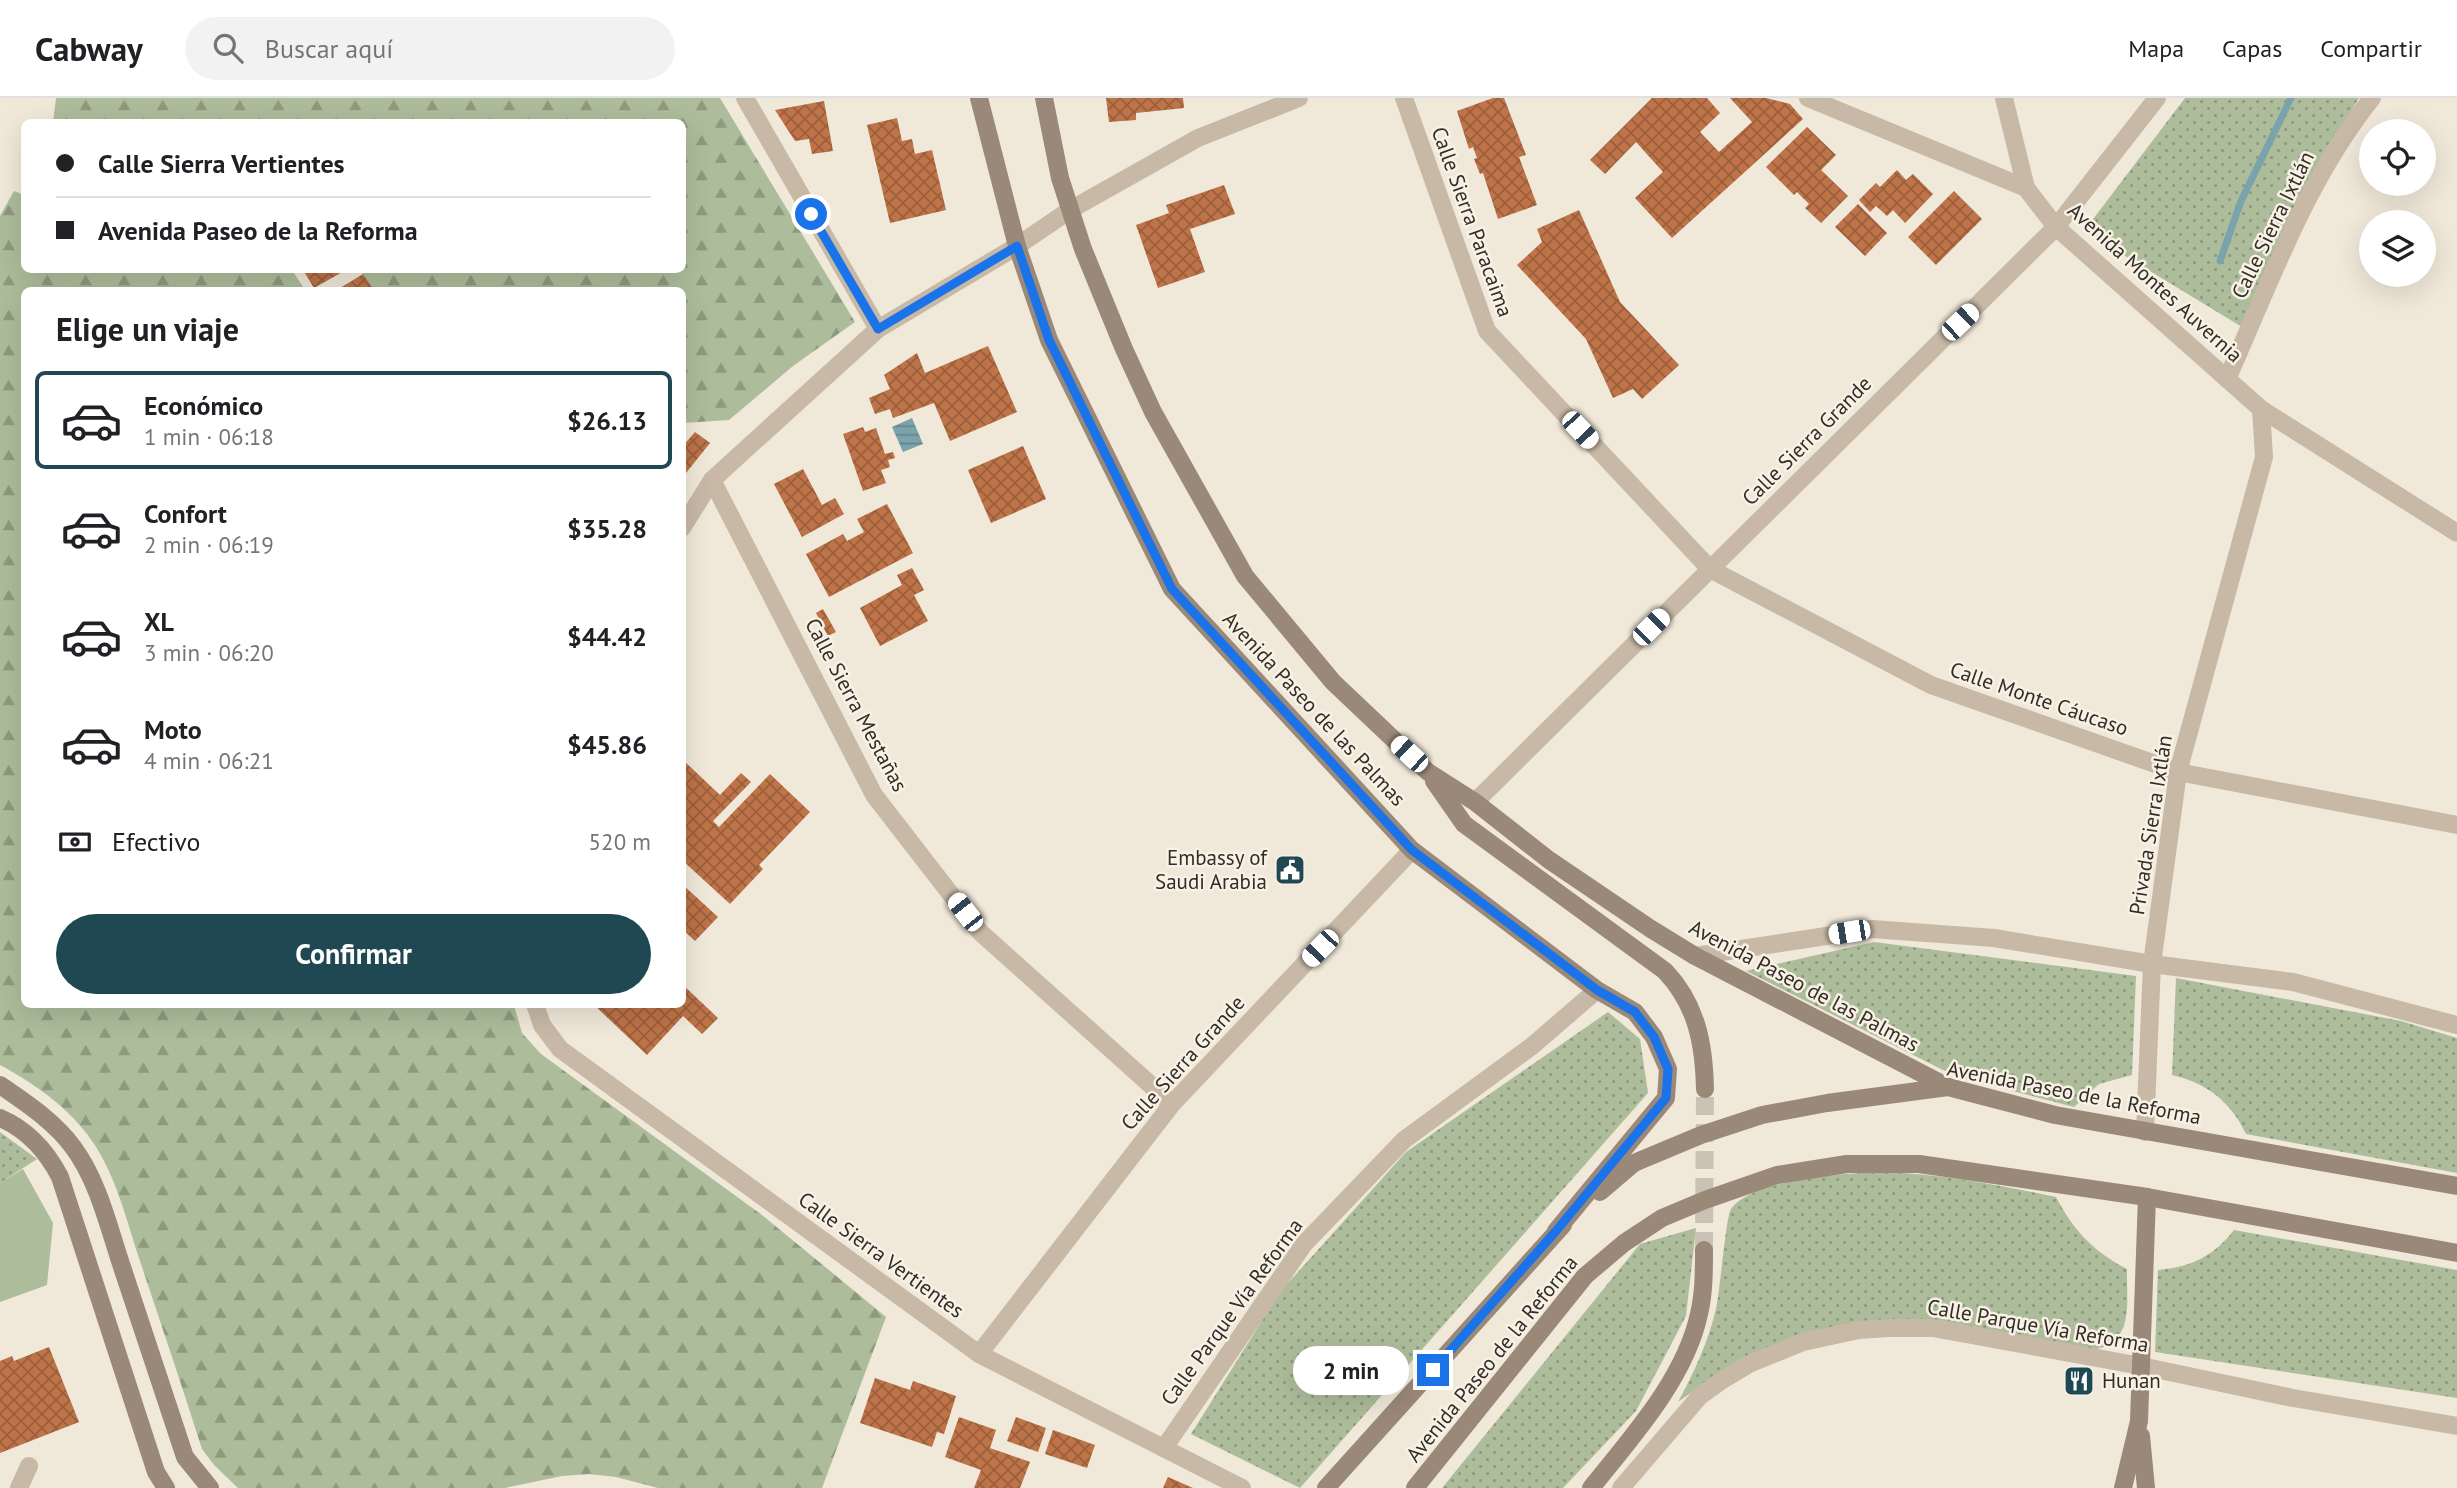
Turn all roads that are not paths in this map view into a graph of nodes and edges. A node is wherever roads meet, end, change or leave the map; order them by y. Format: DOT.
graph roads {
  1 [pos="745,98"];
  2 [pos="979,98"];
  3 [pos="1044,98"];
  4 [pos="1299,98"];
  5 [pos="1404,98"];
  6 [pos="1808,98"];
  7 [pos="2004,98"];
  8 [pos="2157,98"];
  9 [pos="2372,98"];
  10 [pos="2026,188"];
  11 [pos="1070,210"];
  12 [pos="2056,227"];
  13 [pos="1017,246"];
  14 [pos="878,329"];
  15 [pos="2227,379"];
  16 [pos="2261,409"];
  17 [pos="712,481"];
  18 [pos="686,522"];
  19 [pos="2457,533"];
  20 [pos="1710,569"];
  21 [pos="1428,772"];
  22 [pos="2178,772"];
  23 [pos="1475,802"];
  24 [pos="2457,825"];
  25 [pos="1412,850"];
  26 [pos="1695,956"];
  27 [pos="2152,964"];
  28 [pos="1597,990"];
  29 [pos="536,1008"];
  30 [pos="2457,1025"];
  31 [pos="0,1085"];
  32 [pos="1948,1087"];
  33 [pos="1705,1088"];
  34 [pos="1172,1104"];
  35 [pos="0,1118"];
  36 [pos="2145,1132"];
  37 [pos="2457,1186"];
  38 [pos="2147,1197"];
  39 [pos="1556,1231"];
  40 [pos="1704,1250"];
  41 [pos="2457,1253"];
  42 [pos="979,1354"];
  43 [pos="2141,1367"];
  44 [pos="2139,1421"];
  45 [pos="2457,1426"];
  46 [pos="1164,1448"];
  47 [pos="29,1466"];
  48 [pos="1233,1484"];
  49 [pos="19,1488"];
  50 [pos="166,1488"];
  51 [pos="210,1488"];
  52 [pos="1326,1488"];
  53 [pos="1415,1488"];
  54 [pos="1591,1488"];
  55 [pos="1621,1488"];
  56 [pos="2123,1488"];
  57 [pos="2146,1488"];
  1 -- 14 [label="street"];
  2 -- 13 [label="main road, Avenida Paseo de las Palmas"];
  3 -- 11 [label="main road, Avenida Paseo de las Palmas"];
  4 -- 11 [label="street"];
  5 -- 20 [label="street, Calle Sierra Paracaima"];
  6 -- 10 [label="street, Avenida Montes Auvernia"];
  7 -- 10 [label="street"];
  8 -- 12 [label="street, Calle Sierra Grande"];
  9 -- 15 [label="street, Calle Sierra Ixtlán"];
  10 -- 12 [label="street, Avenida Montes Auvernia"];
  11 -- 13 [label="street"];
  11 -- 21 [label="main road, Avenida Paseo de las Palmas"];
  12 -- 15 [label="street, Avenida Montes Auvernia"];
  12 -- 20 [label="street, Calle Sierra Grande"];
  13 -- 14 [label="street"];
  13 -- 25 [label="main road, Avenida Paseo de las Palmas"];
  14 -- 17 [label="street"];
  15 -- 16 [label="street, Avenida Montes Auvernia"];
  16 -- 19 [label="street, Avenida Montes Auvernia"];
  16 -- 22 [label="street, Privada Sierra Ixtlán"];
  17 -- 18 [label="street"];
  17 -- 34 [label="street, Calle Sierra Mestañas"];
  20 -- 22 [label="street, Calle Monte Cáucaso"];
  20 -- 23 [label="street, Calle Sierra Grande"];
  21 -- 23 [label="main road, Avenida Paseo de las Palmas"];
  21 -- 33 [label="main road"];
  22 -- 24 [label="street, Calle Monte Cáucaso"];
  22 -- 27 [label="street, Privada Sierra Ixtlán"];
  23 -- 26 [label="main road, Avenida Paseo de las Palmas"];
  25 -- 28 [label="main road, Avenida Paseo de las Palmas"];
  25 -- 34 [label="street, Calle Sierra Grande"];
  26 -- 27 [label="street"];
  26 -- 32 [label="main road, Avenida Paseo de las Palmas"];
  27 -- 30 [label="street"];
  27 -- 36 [label="street, Privada Sierra Ixtlán"];
  28 -- 39 [label="main road, Avenida Paseo de las Palmas"];
  28 -- 46 [label="street, Calle Parque Vía Reforma"];
  29 -- 42 [label="street, Calle Sierra Vertientes"];
  31 -- 51 [label="main road"];
  32 -- 36 [label="main road, Avenida Paseo de la Reforma"];
  32 -- 39 [label="main road, Avenida Paseo de la Reforma"];
  34 -- 42 [label="street, Calle Sierra Grande"];
  35 -- 50 [label="main road"];
  36 -- 37 [label="main road, Avenida Paseo de la Reforma"];
  38 -- 41 [label="main road, Avenida Paseo de la Reforma"];
  38 -- 43 [label="main road"];
  38 -- 53 [label="main road, Avenida Paseo de la Reforma"];
  39 -- 52 [label="main road, Avenida Paseo de la Reforma"];
  40 -- 54 [label="main road"];
  42 -- 46 [label="street, Calle Sierra Vertientes"];
  43 -- 44 [label="main road"];
  43 -- 45 [label="street, Calle Parque Vía Reforma"];
  43 -- 55 [label="street, Calle Parque Vía Reforma"];
  44 -- 56 [label="main road"];
  44 -- 57 [label="main road"];
  46 -- 48 [label="street, Calle Sierra Vertientes"];
  47 -- 49 [label="street"];
}
